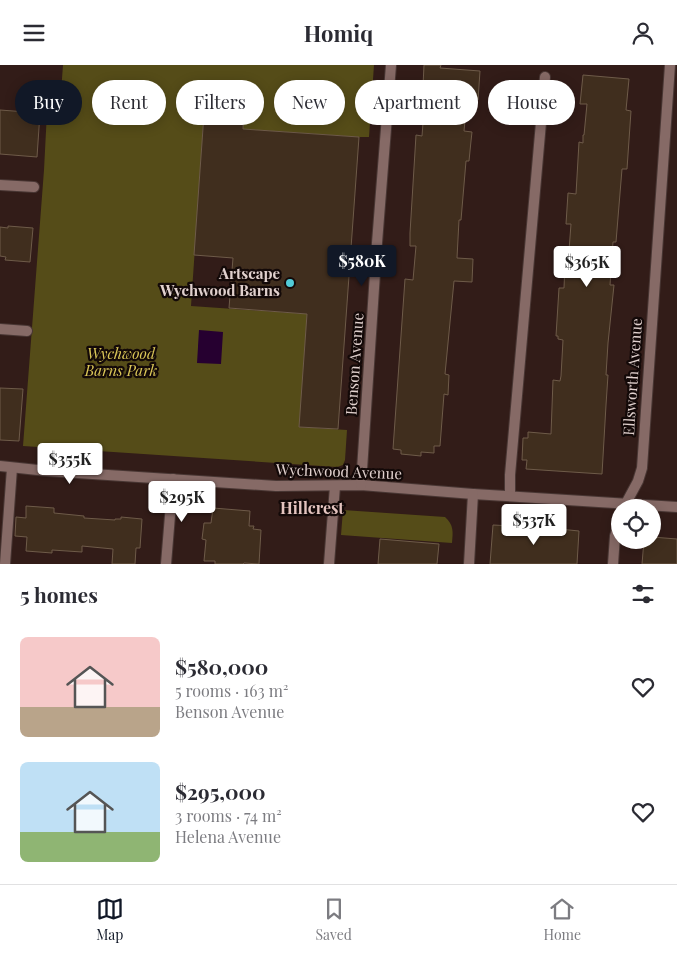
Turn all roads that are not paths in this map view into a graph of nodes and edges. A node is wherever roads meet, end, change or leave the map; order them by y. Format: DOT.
graph roads {
  1 [pos="391,65"];
  2 [pos="670,65"];
  3 [pos="545,77"];
  4 [pos="0,185"];
  5 [pos="34,187"];
  6 [pos="0,329"];
  7 [pos="27,331"];
  8 [pos="0,466"];
  9 [pos="12,468"];
  10 [pos="173,479"];
  11 [pos="362,485"];
  12 [pos="335,486"];
  13 [pos="473,495"];
  14 [pos="510,496"];
  15 [pos="629,499"];
  16 [pos="611,505"];
  17 [pos="661,507"];
  18 [pos="677,507"];
  19 [pos="614,549"];
  20 [pos="5,564"];
  21 [pos="166,564"];
  22 [pos="329,564"];
  23 [pos="469,564"];
  24 [pos="613,564"];
  1 -- 11 [label="street, Benson Avenue"];
  2 -- 15 [label="street, Ellsworth Avenue"];
  3 -- 14 [label="street"];
  4 -- 5 [label="street"];
  6 -- 7 [label="street"];
  8 -- 9 [label="street, Wychwood Avenue"];
  9 -- 10 [label="street, Wychwood Avenue"];
  9 -- 20 [label="street"];
  10 -- 12 [label="street, Wychwood Avenue"];
  10 -- 21 [label="street"];
  11 -- 12 [label="street, Wychwood Avenue"];
  11 -- 13 [label="street, Wychwood Avenue"];
  12 -- 22 [label="street"];
  13 -- 14 [label="street, Wychwood Avenue"];
  13 -- 23 [label="street"];
  14 -- 16 [label="street, Wychwood Avenue"];
  17 -- 18 [label="street, Wychwood Avenue"];
  19 -- 24 [label="street"];
}
